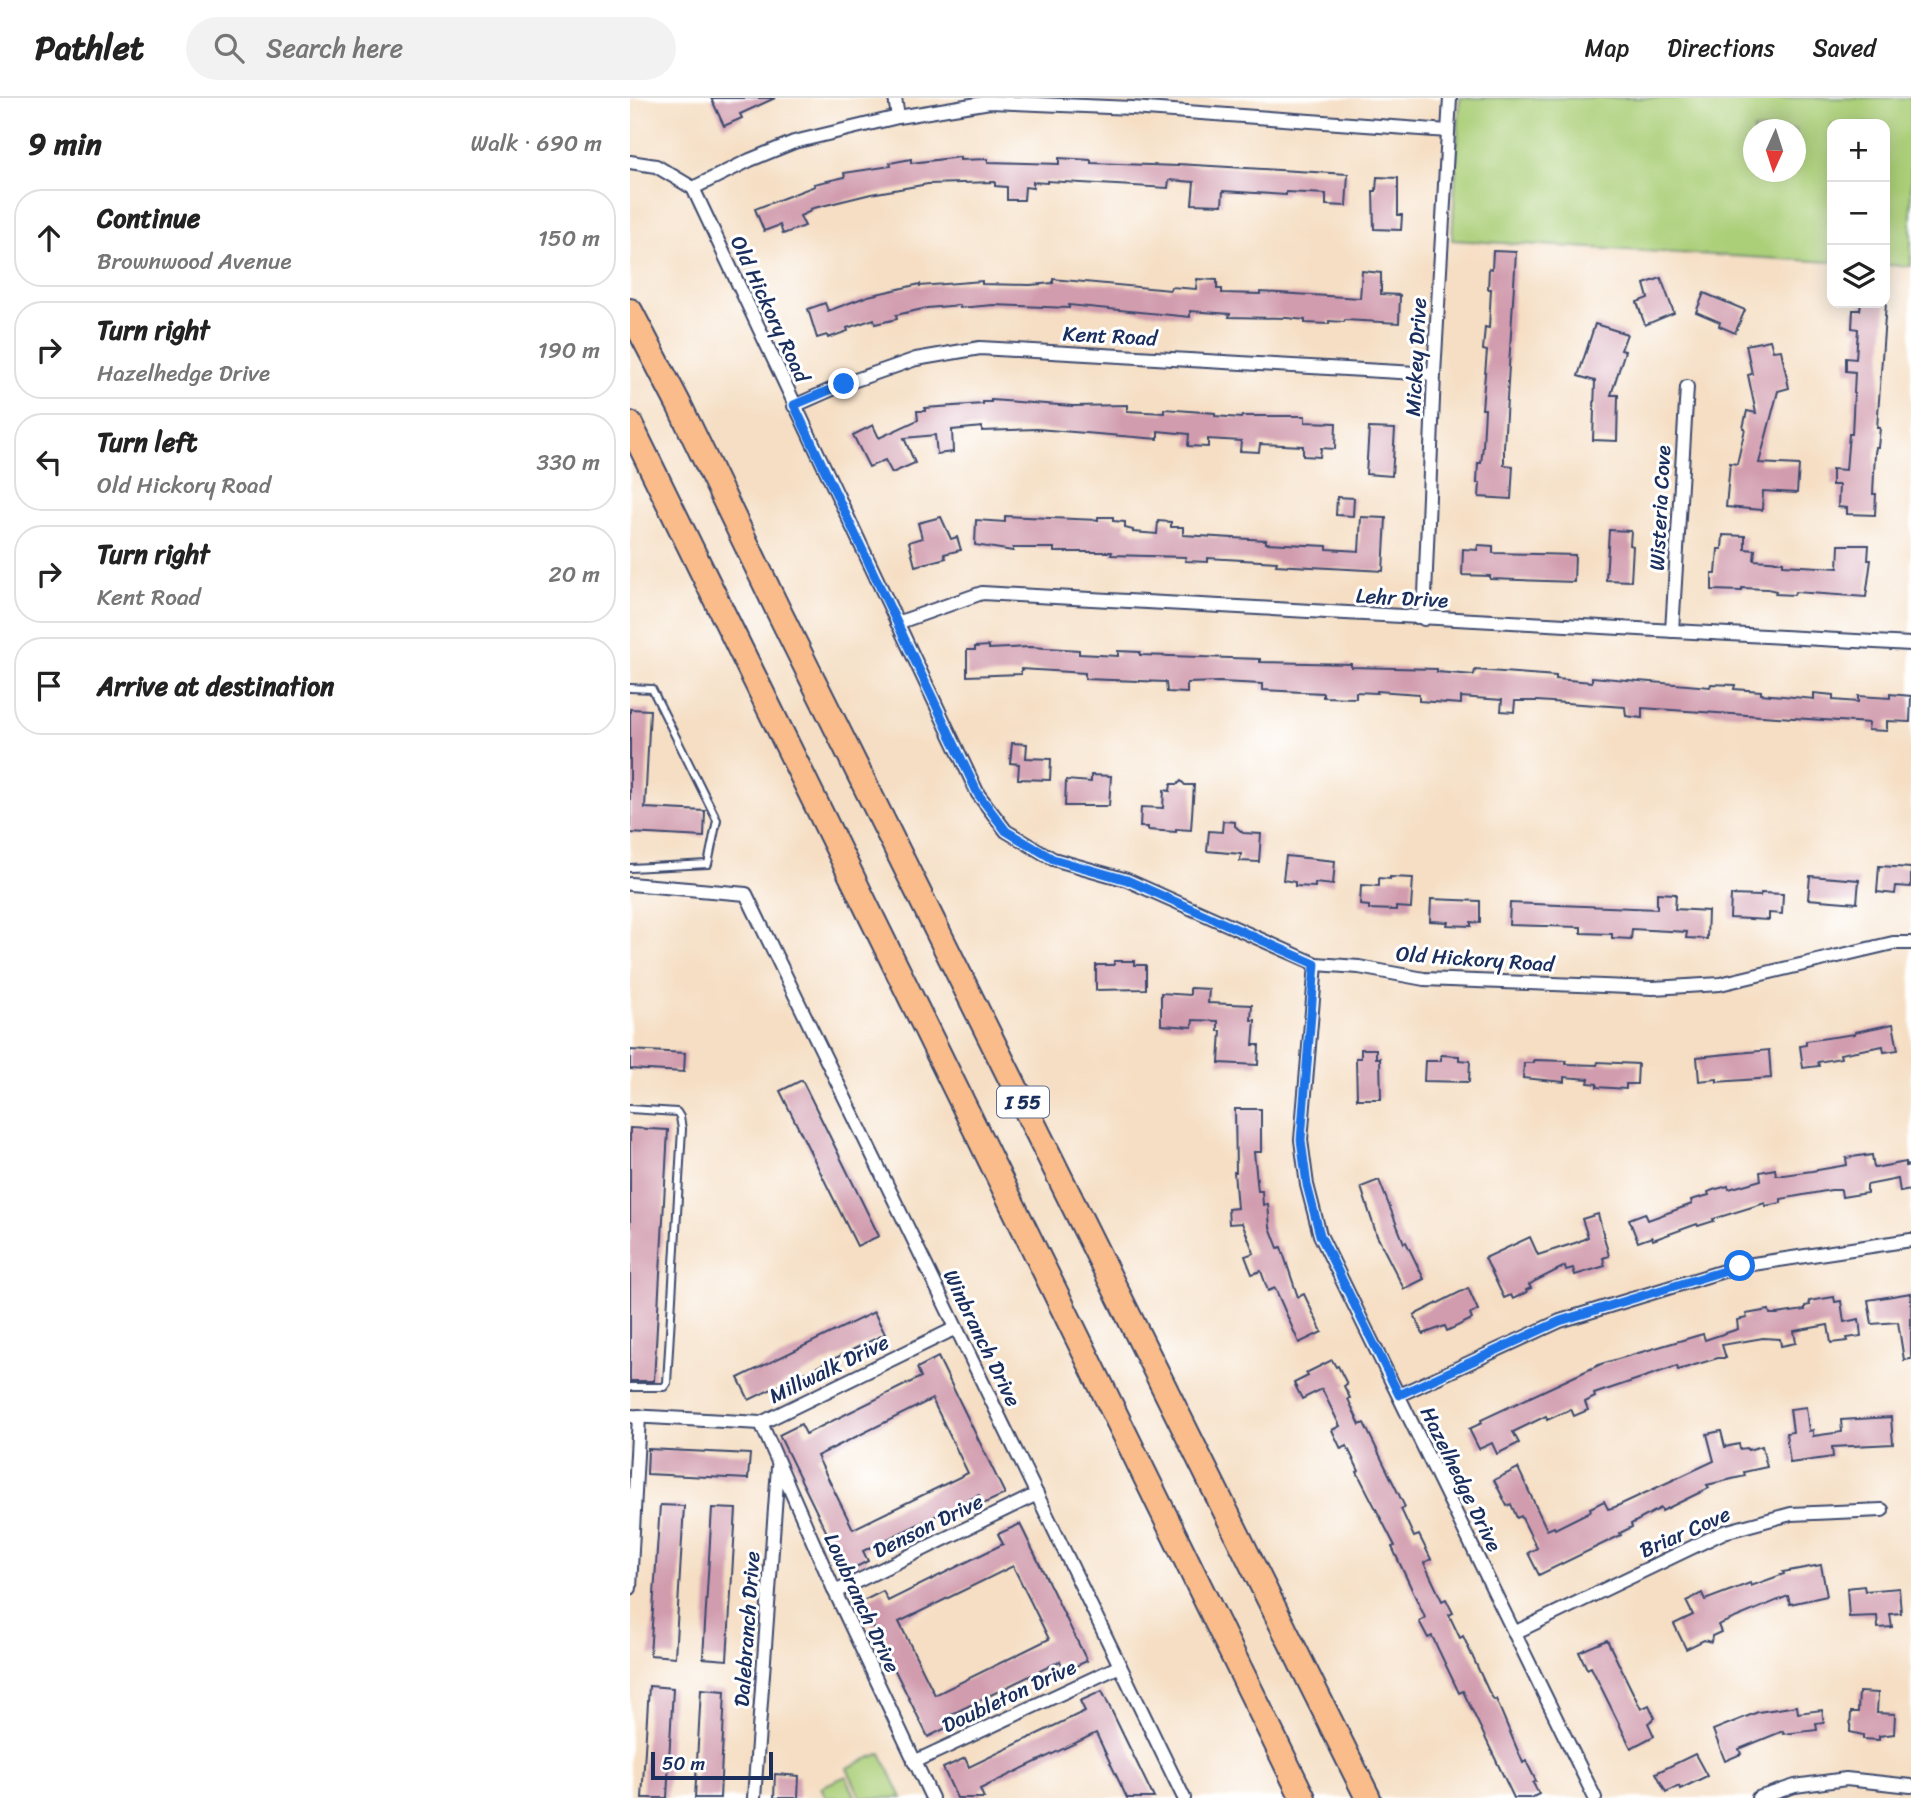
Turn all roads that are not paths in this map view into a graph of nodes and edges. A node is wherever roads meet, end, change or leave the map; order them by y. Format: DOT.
graph roads {
  1 [pos="895,98"];
  2 [pos="1450,98"];
  3 [pos="1132,103"];
  4 [pos="898,117"];
  5 [pos="1448,131"];
  6 [pos="630,162"];
  7 [pos="693,188"];
  8 [pos="630,311"];
  9 [pos="1434,374"];
  10 [pos="1687,387"];
  11 [pos="794,405"];
  12 [pos="630,424"];
  13 [pos="1424,619"];
  14 [pos="897,623"];
  15 [pos="1672,631"];
  16 [pos="1911,644"];
  17 [pos="630,688"];
  18 [pos="630,868"];
  19 [pos="630,884"];
  20 [pos="1911,943"];
  21 [pos="1315,964"];
  22 [pos="630,1109"];
  23 [pos="1911,1240"];
  24 [pos="956,1328"];
  25 [pos="630,1387"];
  26 [pos="1399,1395"];
  27 [pos="634,1416"];
  28 [pos="761,1423"];
  29 [pos="778,1464"];
  30 [pos="1037,1494"];
  31 [pos="1882,1510"];
  32 [pos="630,1588"];
  33 [pos="835,1592"];
  34 [pos="1514,1633"];
  35 [pos="1120,1666"];
  36 [pos="914,1762"];
  37 [pos="1911,1786"];
  38 [pos="754,1798"];
  39 [pos="932,1798"];
  40 [pos="1184,1798"];
  41 [pos="1303,1798"];
  42 [pos="1368,1798"];
  43 [pos="1595,1798"];
  44 [pos="1758,1798"];
  1 -- 4 [label="street"];
  2 -- 5 [label="street, Mickey Drive"];
  3 -- 4 [label="street"];
  3 -- 5 [label="street"];
  4 -- 7 [label="street"];
  5 -- 9 [label="street, Mickey Drive"];
  6 -- 7 [label="street"];
  7 -- 11 [label="street, Old Hickory Road"];
  8 -- 42 [label="highway, I 55"];
  9 -- 11 [label="street, Kent Road"];
  9 -- 13 [label="street, Mickey Drive"];
  10 -- 15 [label="street, Wisteria Cove"];
  11 -- 14 [label="street, Old Hickory Road"];
  12 -- 41 [label="highway, I 55"];
  13 -- 14 [label="street, Lehr Drive"];
  13 -- 15 [label="street, Lehr Drive"];
  14 -- 21 [label="street, Old Hickory Road"];
  15 -- 16 [label="street, Lehr Drive"];
  17 -- 18 [label="lane"];
  19 -- 24 [label="street, Winbranch Drive"];
  20 -- 21 [label="street, Old Hickory Road"];
  21 -- 26 [label="street, Hazelhedge Drive"];
  22 -- 25 [label="lane"];
  23 -- 26 [label="street"];
  24 -- 28 [label="street, Millwalk Drive"];
  24 -- 30 [label="street, Winbranch Drive"];
  26 -- 34 [label="street, Hazelhedge Drive"];
  27 -- 28 [label="street, Millwalk Drive"];
  27 -- 32 [label="street"];
  28 -- 29 [label="street, Lowbranch Drive"];
  29 -- 33 [label="street, Lowbranch Drive"];
  29 -- 38 [label="street, Dalebranch Drive"];
  30 -- 33 [label="street, Denson Drive"];
  30 -- 35 [label="street, Winbranch Drive"];
  31 -- 34 [label="street, Briar Cove"];
  33 -- 36 [label="street, Lowbranch Drive"];
  34 -- 43 [label="street, Hazelhedge Drive"];
  35 -- 36 [label="street, Doubleton Drive"];
  35 -- 40 [label="street, Winbranch Drive"];
  36 -- 39 [label="street, Lowbranch Drive"];
  37 -- 44 [label="street"];
}
